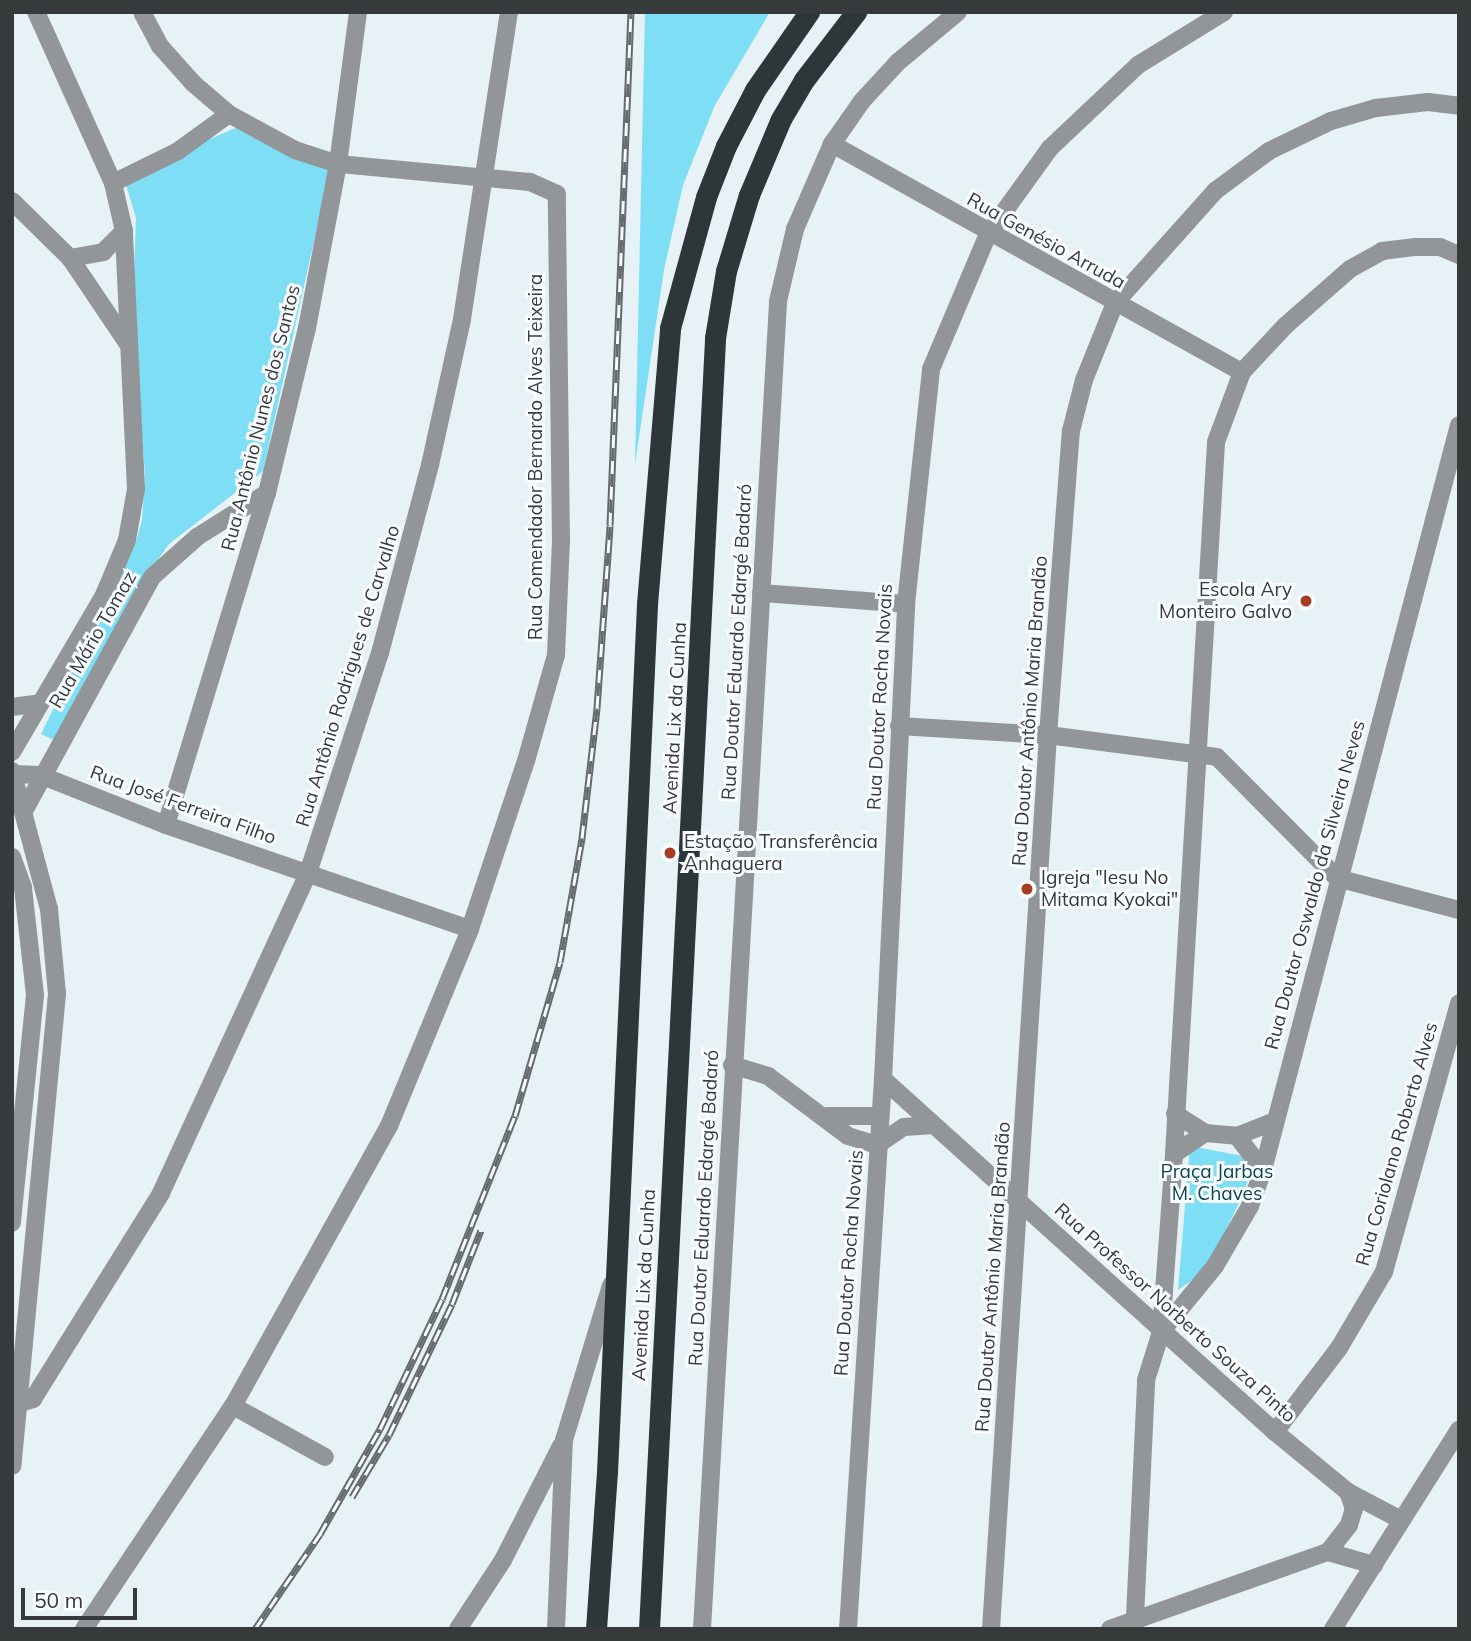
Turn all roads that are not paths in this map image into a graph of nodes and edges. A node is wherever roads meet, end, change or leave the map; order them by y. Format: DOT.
graph roads {
  1 [pos="36,12"];
  2 [pos="142,12"];
  3 [pos="358,12"];
  4 [pos="509,12"];
  5 [pos="809,12"];
  6 [pos="856,12"];
  7 [pos="958,12"];
  8 [pos="1224,12"];
  9 [pos="1459,106"];
  10 [pos="229,114"];
  11 [pos="832,144"];
  12 [pos="338,164"];
  13 [pos="486,177"];
  14 [pos="113,183"];
  15 [pos="12,201"];
  16 [pos="124,232"];
  17 [pos="988,234"];
  18 [pos="1459,255"];
  19 [pos="70,258"];
  20 [pos="1115,303"];
  21 [pos="128,344"];
  22 [pos="1242,372"];
  23 [pos="1458,431"];
  24 [pos="267,494"];
  25 [pos="761,593"];
  26 [pos="906,604"];
  27 [pos="40,703"];
  28 [pos="12,707"];
  29 [pos="899,726"];
  30 [pos="1048,736"];
  31 [pos="12,752"];
  32 [pos="1194,752"];
  33 [pos="12,773"];
  34 [pos="40,775"];
  35 [pos="18,814"];
  36 [pos="166,825"];
  37 [pos="12,857"];
  38 [pos="308,873"];
  39 [pos="1337,878"];
  40 [pos="1459,910"];
  41 [pos="470,929"];
  42 [pos="1459,1003"];
  43 [pos="732,1065"];
  44 [pos="883,1079"];
  45 [pos="20,1095"];
  46 [pos="1175,1114"];
  47 [pos="827,1116"];
  48 [pos="879,1116"];
  49 [pos="1275,1121"];
  50 [pos="930,1125"];
  51 [pos="1205,1133"];
  52 [pos="1237,1136"];
  53 [pos="877,1146"];
  54 [pos="1174,1154"];
  55 [pos="1263,1170"];
  56 [pos="13,1191"];
  57 [pos="1020,1202"];
  58 [pos="12,1223"];
  59 [pos="617,1268"];
  60 [pos="1161,1332"];
  61 [pos="17,1404"];
  62 [pos="233,1406"];
  63 [pos="1459,1430"];
  64 [pos="1275,1432"];
  65 [pos="564,1440"];
  66 [pos="325,1457"];
  67 [pos="12,1466"];
  68 [pos="1349,1492"];
  69 [pos="1401,1520"];
  70 [pos="1328,1552"];
  71 [pos="1374,1565"];
  72 [pos="1135,1617"];
  73 [pos="84,1629"];
  74 [pos="458,1629"];
  75 [pos="556,1629"];
  76 [pos="596,1629"];
  77 [pos="649,1629"];
  78 [pos="702,1629"];
  79 [pos="848,1629"];
  80 [pos="991,1629"];
  81 [pos="1110,1629"];
  82 [pos="1333,1629"];
  1 -- 14 [label="street"];
  2 -- 10 [label="street"];
  3 -- 12 [label="street, Rua Antônio Nunes dos Santos"];
  4 -- 13 [label="street, Rua Antônio Rodrigues de Carvalho"];
  5 -- 59 [label="highway, Avenida Lix da Cunha"];
  6 -- 77 [label="highway, Avenida Lix da Cunha"];
  7 -- 11 [label="street, Rua Doutor Eduardo Edargé Badaró"];
  8 -- 17 [label="street, Rua Doutor Rocha Novais"];
  9 -- 20 [label="street, Rua Doutor Antônio Maria Brandão"];
  10 -- 12 [label="street"];
  10 -- 14 [label="street"];
  11 -- 17 [label="street, Rua Genésio Arruda"];
  11 -- 25 [label="street, Rua Doutor Eduardo Edargé Badaró"];
  12 -- 13 [label="street"];
  12 -- 24 [label="street, Rua Antônio Nunes dos Santos"];
  13 -- 38 [label="street, Rua Antônio Rodrigues de Carvalho"];
  13 -- 41 [label="street, Rua Comendador Bernardo Alves Teixeira"];
  14 -- 16 [label="street"];
  15 -- 19 [label="street"];
  16 -- 19 [label="street"];
  16 -- 21 [label="street"];
  17 -- 20 [label="street, Rua Genésio Arruda"];
  17 -- 26 [label="street, Rua Doutor Rocha Novais"];
  18 -- 22 [label="street"];
  19 -- 21 [label="street"];
  20 -- 22 [label="street, Rua Genésio Arruda"];
  20 -- 30 [label="street, Rua Doutor Antônio Maria Brandão"];
  21 -- 27 [label="street"];
  22 -- 32 [label="street"];
  23 -- 39 [label="street, Rua Doutor Oswaldo da Silveira Neves"];
  24 -- 34 [label="street, Rua Mário Tomaz"];
  24 -- 36 [label="street, Rua Antônio Nunes dos Santos"];
  25 -- 26 [label="street"];
  25 -- 43 [label="street, Rua Doutor Eduardo Edargé Badaró"];
  26 -- 29 [label="street, Rua Doutor Rocha Novais"];
  27 -- 28 [label="street"];
  27 -- 31 [label="street"];
  29 -- 30 [label="street"];
  29 -- 44 [label="street, Rua Doutor Rocha Novais"];
  30 -- 32 [label="street"];
  30 -- 57 [label="street, Rua Doutor Antônio Maria Brandão"];
  32 -- 39 [label="street"];
  32 -- 46 [label="street"];
  33 -- 34 [label="street"];
  33 -- 35 [label="street"];
  34 -- 35 [label="street, Rua Mário Tomaz"];
  34 -- 36 [label="street, Rua José Ferreira Filho"];
  35 -- 61 [label="street"];
  36 -- 38 [label="street, Rua José Ferreira Filho"];
  37 -- 45 [label="street"];
  38 -- 41 [label="street, Rua José Ferreira Filho"];
  38 -- 61 [label="street, Rua Antônio Rodrigues de Carvalho"];
  39 -- 40 [label="street"];
  39 -- 49 [label="street, Rua Doutor Oswaldo da Silveira Neves"];
  41 -- 62 [label="street, Rua Comendador Bernardo Alves Teixeira"];
  42 -- 64 [label="street, Rua Coriolano Roberto Alves"];
  43 -- 47 [label="street"];
  43 -- 78 [label="street, Rua Doutor Eduardo Edargé Badaró"];
  44 -- 48 [label="street, Rua Doutor Rocha Novais"];
  44 -- 50 [label="street, Rua Professor Norberto Souza Pinto"];
  45 -- 56 [label="street"];
  46 -- 51 [label="street"];
  46 -- 54 [label="street"];
  47 -- 48 [label="street"];
  47 -- 53 [label="street"];
  48 -- 53 [label="street, Rua Doutor Rocha Novais"];
  49 -- 52 [label="street"];
  49 -- 55 [label="street, Rua Doutor Oswaldo da Silveira Neves"];
  50 -- 53 [label="street"];
  50 -- 57 [label="street, Rua Professor Norberto Souza Pinto"];
  51 -- 52 [label="street"];
  51 -- 54 [label="street"];
  52 -- 55 [label="street"];
  53 -- 79 [label="street, Rua Doutor Rocha Novais"];
  54 -- 60 [label="street"];
  55 -- 60 [label="street, Rua Doutor Oswaldo da Silveira Neves"];
  56 -- 58 [label="street"];
  57 -- 60 [label="street, Rua Professor Norberto Souza Pinto"];
  57 -- 80 [label="street, Rua Doutor Antônio Maria Brandão"];
  59 -- 65 [label="street"];
  59 -- 76 [label="highway, Avenida Lix da Cunha"];
  60 -- 64 [label="street, Rua Professor Norberto Souza Pinto"];
  60 -- 72 [label="street"];
  61 -- 67 [label="street"];
  62 -- 66 [label="street"];
  62 -- 73 [label="street, Rua Comendador Bernardo Alves Teixeira"];
  63 -- 69 [label="street"];
  64 -- 68 [label="street, Rua Professor Norberto Souza Pinto"];
  65 -- 74 [label="street"];
  65 -- 75 [label="street"];
  68 -- 69 [label="street, Rua Professor Norberto Souza Pinto"];
  68 -- 70 [label="street"];
  69 -- 71 [label="street"];
  70 -- 71 [label="street"];
  70 -- 72 [label="street"];
  71 -- 82 [label="street"];
  72 -- 81 [label="street"];
}
